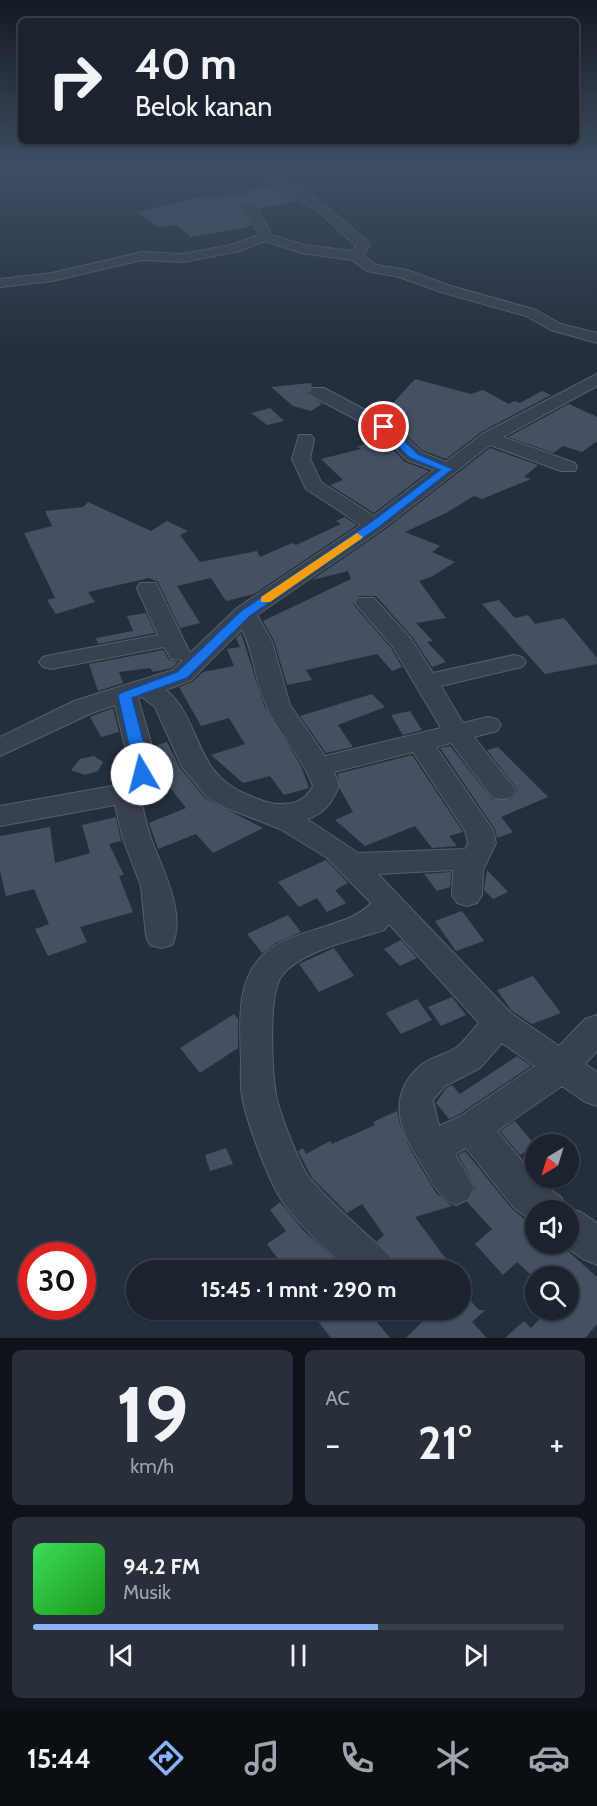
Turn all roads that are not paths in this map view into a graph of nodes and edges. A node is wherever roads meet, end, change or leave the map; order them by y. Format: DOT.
graph roads {
  1 [pos="262,228"];
  2 [pos="345,228"];
  3 [pos="265,237"];
  4 [pos="356,256"];
  5 [pos="0,283"];
  6 [pos="597,338"];
  7 [pos="597,379"];
  8 [pos="318,392"];
  9 [pos="488,438"];
  10 [pos="305,439"];
  11 [pos="568,467"];
  12 [pos="447,469"];
  13 [pos="375,525"];
  14 [pos="148,588"];
  15 [pos="366,603"];
  16 [pos="245,613"];
  17 [pos="172,639"];
  18 [pos="51,662"];
  19 [pos="514,662"];
  20 [pos="187,669"];
  21 [pos="427,682"];
  22 [pos="135,693"];
  23 [pos="488,725"];
  24 [pos="456,733"];
  25 [pos="419,742"];
  26 [pos="0,747"];
  27 [pos="319,767"];
  28 [pos="502,790"];
  29 [pos="126,795"];
  30 [pos="272,814"];
  31 [pos="0,816"];
  32 [pos="475,859"];
  33 [pos="352,864"];
  34 [pos="467,895"];
  35 [pos="387,904"];
  36 [pos="161,936"];
  37 [pos="500,1023"];
  38 [pos="597,1029"];
  39 [pos="560,1068"];
  40 [pos="597,1091"];
  41 [pos="472,1128"];
  42 [pos="430,1148"];
  43 [pos="456,1187"];
  44 [pos="534,1200"];
  45 [pos="579,1233"];
  46 [pos="597,1246"];
  47 [pos="367,1260"];
  1 -- 3 [label="street"];
  2 -- 4 [label="street"];
  3 -- 4 [label="street"];
  3 -- 5 [label="street"];
  4 -- 6 [label="street"];
  7 -- 9 [label="street"];
  8 -- 12 [label="street"];
  9 -- 11 [label="street"];
  9 -- 12 [label="street"];
  10 -- 13 [label="street"];
  12 -- 13 [label="street"];
  13 -- 16 [label="street"];
  14 -- 17 [label="street"];
  15 -- 21 [label="street"];
  16 -- 20 [label="street"];
  16 -- 27 [label="street"];
  17 -- 18 [label="street"];
  17 -- 20 [label="street"];
  19 -- 21 [label="street"];
  20 -- 22 [label="street"];
  21 -- 24 [label="street"];
  22 -- 26 [label="street"];
  22 -- 29 [label="street"];
  22 -- 30 [label="street"];
  23 -- 24 [label="street"];
  24 -- 25 [label="street"];
  24 -- 28 [label="street"];
  25 -- 27 [label="street"];
  25 -- 32 [label="street"];
  27 -- 30 [label="street"];
  29 -- 31 [label="street"];
  29 -- 36 [label="street"];
  30 -- 33 [label="street"];
  32 -- 33 [label="street"];
  32 -- 34 [label="street"];
  33 -- 35 [label="street"];
  35 -- 37 [label="street"];
  35 -- 47 [label="street"];
  37 -- 39 [label="street"];
  37 -- 42 [label="street"];
  38 -- 39 [label="street"];
  39 -- 40 [label="street"];
  39 -- 41 [label="street"];
  41 -- 42 [label="street"];
  41 -- 44 [label="street"];
  42 -- 43 [label="street"];
  45 -- 46 [label="street"];
}
